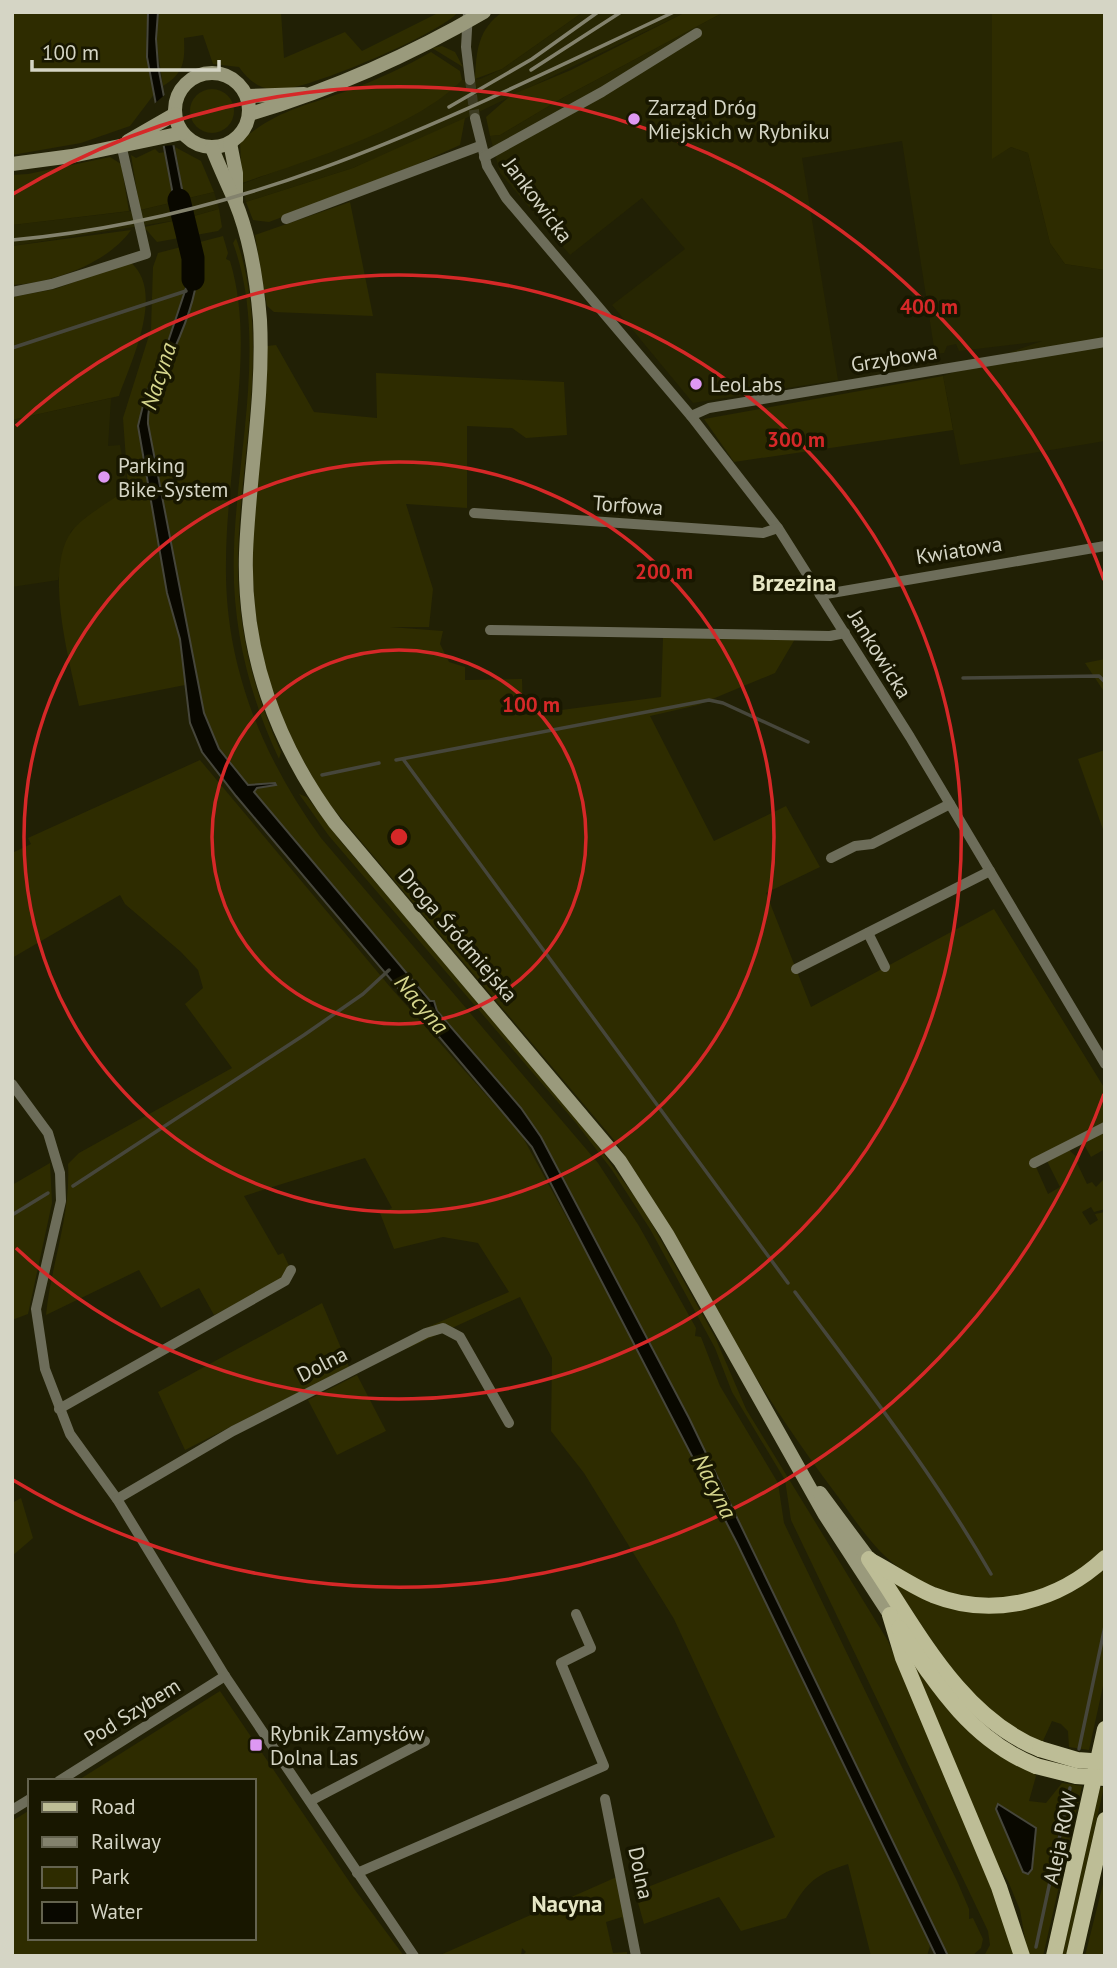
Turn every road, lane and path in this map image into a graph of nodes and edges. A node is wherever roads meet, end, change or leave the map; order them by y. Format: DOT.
graph roads {
  1 [pos="484,12"];
  2 [pos="468,17"];
  3 [pos="697,33"];
  4 [pos="470,80"];
  5 [pos="305,94"];
  6 [pos="247,96"];
  7 [pos="175,114"];
  8 [pos="250,114"];
  9 [pos="475,118"];
  10 [pos="182,132"];
  11 [pos="145,135"];
  12 [pos="124,143"];
  13 [pos="230,143"];
  14 [pos="212,148"];
  15 [pos="482,152"];
  16 [pos="12,164"];
  17 [pos="236,203"];
  18 [pos="286,219"];
  19 [pos="12,292"];
  20 [pos="1105,342"];
  21 [pos="691,416"];
  22 [pos="474,513"];
  23 [pos="778,528"];
  24 [pos="1105,546"];
  25 [pos="820,595"];
  26 [pos="490,630"];
  27 [pos="845,633"];
  28 [pos="950,804"];
  29 [pos="831,858"];
  30 [pos="990,871"];
  31 [pos="868,933"];
  32 [pos="886,967"];
  33 [pos="796,970"];
  34 [pos="1105,1064"];
  35 [pos="12,1084"];
  36 [pos="1105,1127"];
  37 [pos="1034,1163"];
  38 [pos="291,1270"];
  39 [pos="59,1409"];
  40 [pos="509,1423"];
  41 [pos="804,1475"];
  42 [pos="117,1499"];
  43 [pos="1105,1558"];
  44 [pos="869,1559"];
  45 [pos="576,1614"];
  46 [pos="890,1615"];
  47 [pos="225,1676"];
  48 [pos="1105,1729"];
  49 [pos="425,1741"];
  50 [pos="1105,1762"];
  51 [pos="1105,1777"];
  52 [pos="62,1779"];
  53 [pos="605,1798"];
  54 [pos="28,1800"];
  55 [pos="310,1801"];
  56 [pos="12,1810"];
  57 [pos="1105,1820"];
  58 [pos="357,1872"];
  59 [pos="414,1956"];
  60 [pos="636,1956"];
  61 [pos="1022,1956"];
  62 [pos="1054,1956"];
  63 [pos="1074,1956"];
  1 -- 2 [label="main road"];
  2 -- 4 [label="street"];
  2 -- 5 [label="main road"];
  3 -- 15 [label="street, Jankowicka"];
  5 -- 6 [label="main road"];
  5 -- 8 [label="main road"];
  6 -- 7 [label="main road"];
  6 -- 8 [label="main road"];
  7 -- 10 [label="main road"];
  7 -- 11 [label="main road"];
  8 -- 13 [label="main road"];
  9 -- 15 [label="street, Jankowicka"];
  10 -- 11 [label="main road"];
  10 -- 14 [label="main road"];
  11 -- 12 [label="main road"];
  12 -- 16 [label="main road"];
  12 -- 19 [label="street"];
  13 -- 14 [label="main road"];
  13 -- 17 [label="main road, Droga Śródmiejska"];
  14 -- 17 [label="main road, Droga Śródmiejska"];
  15 -- 18 [label="street"];
  15 -- 21 [label="street, Jankowicka"];
  17 -- 41 [label="main road, Droga Śródmiejska"];
  20 -- 21 [label="street, Grzybowa"];
  21 -- 23 [label="street, Jankowicka"];
  22 -- 23 [label="street, Torfowa"];
  23 -- 25 [label="street, Jankowicka"];
  24 -- 25 [label="street, Kwiatowa"];
  25 -- 27 [label="street, Jankowicka"];
  26 -- 27 [label="street"];
  27 -- 28 [label="street, Jankowicka"];
  28 -- 29 [label="street"];
  28 -- 30 [label="street, Jankowicka"];
  30 -- 31 [label="street"];
  30 -- 34 [label="street, Jankowicka"];
  31 -- 32 [label="street"];
  31 -- 33 [label="street"];
  35 -- 39 [label="street"];
  36 -- 37 [label="street"];
  38 -- 39 [label="street"];
  39 -- 42 [label="street"];
  40 -- 42 [label="street, Dolna"];
  41 -- 44 [label="main road, Droga Śródmiejska"];
  41 -- 46 [label="main road, Droga Śródmiejska"];
  42 -- 47 [label="street"];
  43 -- 44 [label="main road"];
  44 -- 50 [label="main road, bridge"];
  45 -- 58 [label="street"];
  46 -- 51 [label="main road, bridge"];
  46 -- 61 [label="main road"];
  47 -- 52 [label="street, Pod Szybem"];
  47 -- 55 [label="street"];
  48 -- 62 [label="main road, Aleja ROW"];
  49 -- 55 [label="street"];
  53 -- 60 [label="street, Dolna"];
  54 -- 56 [label="street"];
  55 -- 58 [label="street"];
  57 -- 63 [label="main road, Aleja ROW"];
  58 -- 59 [label="street"];
}
